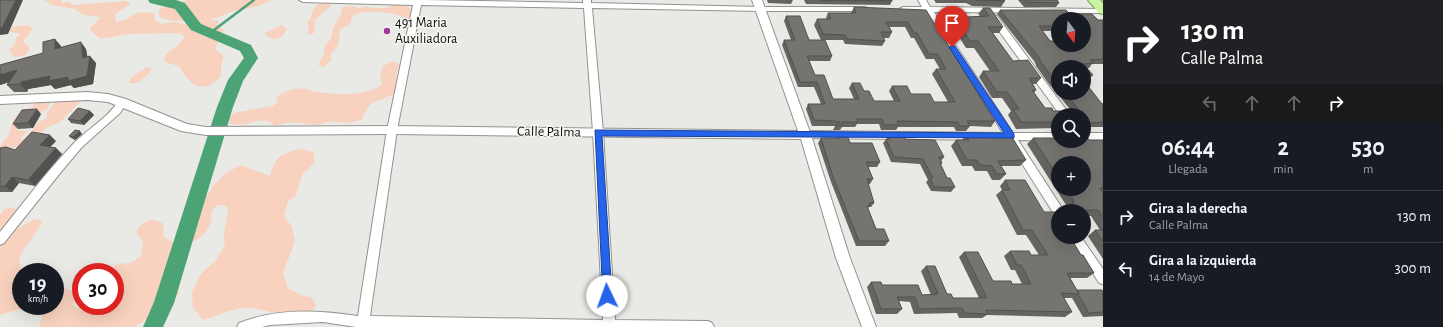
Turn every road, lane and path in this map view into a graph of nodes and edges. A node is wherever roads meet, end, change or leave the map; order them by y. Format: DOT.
graph roads {
  1 [pos="303,0"];
  2 [pos="922,0"];
  3 [pos="1094,0"];
  4 [pos="418,1"];
  5 [pos="587,3"];
  6 [pos="759,5"];
  7 [pos="872,9"];
  8 [pos="896,9"];
  9 [pos="928,9"];
  10 [pos="987,9"];
  11 [pos="1103,10"];
  12 [pos="0,100"];
  13 [pos="122,102"];
  14 [pos="1060,108"];
  15 [pos="392,130"];
  16 [pos="598,132"];
  17 [pos="805,135"];
  18 [pos="1011,136"];
  19 [pos="1051,137"];
  20 [pos="1091,137"];
  21 [pos="1103,137"];
  22 [pos="1053,204"];
  23 [pos="0,240"];
  24 [pos="1080,244"];
  25 [pos="1103,279"];
  26 [pos="362,324"];
  27 [pos="609,326"];
  28 [pos="243,327"];
  29 [pos="708,327"];
  30 [pos="869,327"];
  1 -- 4 [label="street"];
  2 -- 9 [label="street"];
  3 -- 11 [label="main road"];
  4 -- 5 [label="street"];
  4 -- 15 [label="street"];
  5 -- 6 [label="street"];
  5 -- 16 [label="street"];
  6 -- 7 [label="street"];
  6 -- 17 [label="street"];
  8 -- 9 [label="street"];
  9 -- 10 [label="street"];
  9 -- 18 [label="street"];
  10 -- 11 [label="street"];
  10 -- 14 [label="street"];
  12 -- 13 [label="street, Calle Palma"];
  13 -- 15 [label="street, Calle Palma"];
  13 -- 23 [label="street"];
  15 -- 16 [label="street, Calle Palma"];
  15 -- 26 [label="street"];
  16 -- 17 [label="street, Calle Palma"];
  16 -- 27 [label="street"];
  17 -- 18 [label="street, Calle Palma"];
  17 -- 30 [label="street"];
  18 -- 19 [label="street, Calle Palma"];
  18 -- 22 [label="street"];
  20 -- 21 [label="street"];
  24 -- 25 [label="street"];
  26 -- 27 [label="street"];
  26 -- 28 [label="street"];
  27 -- 29 [label="street"];
}
